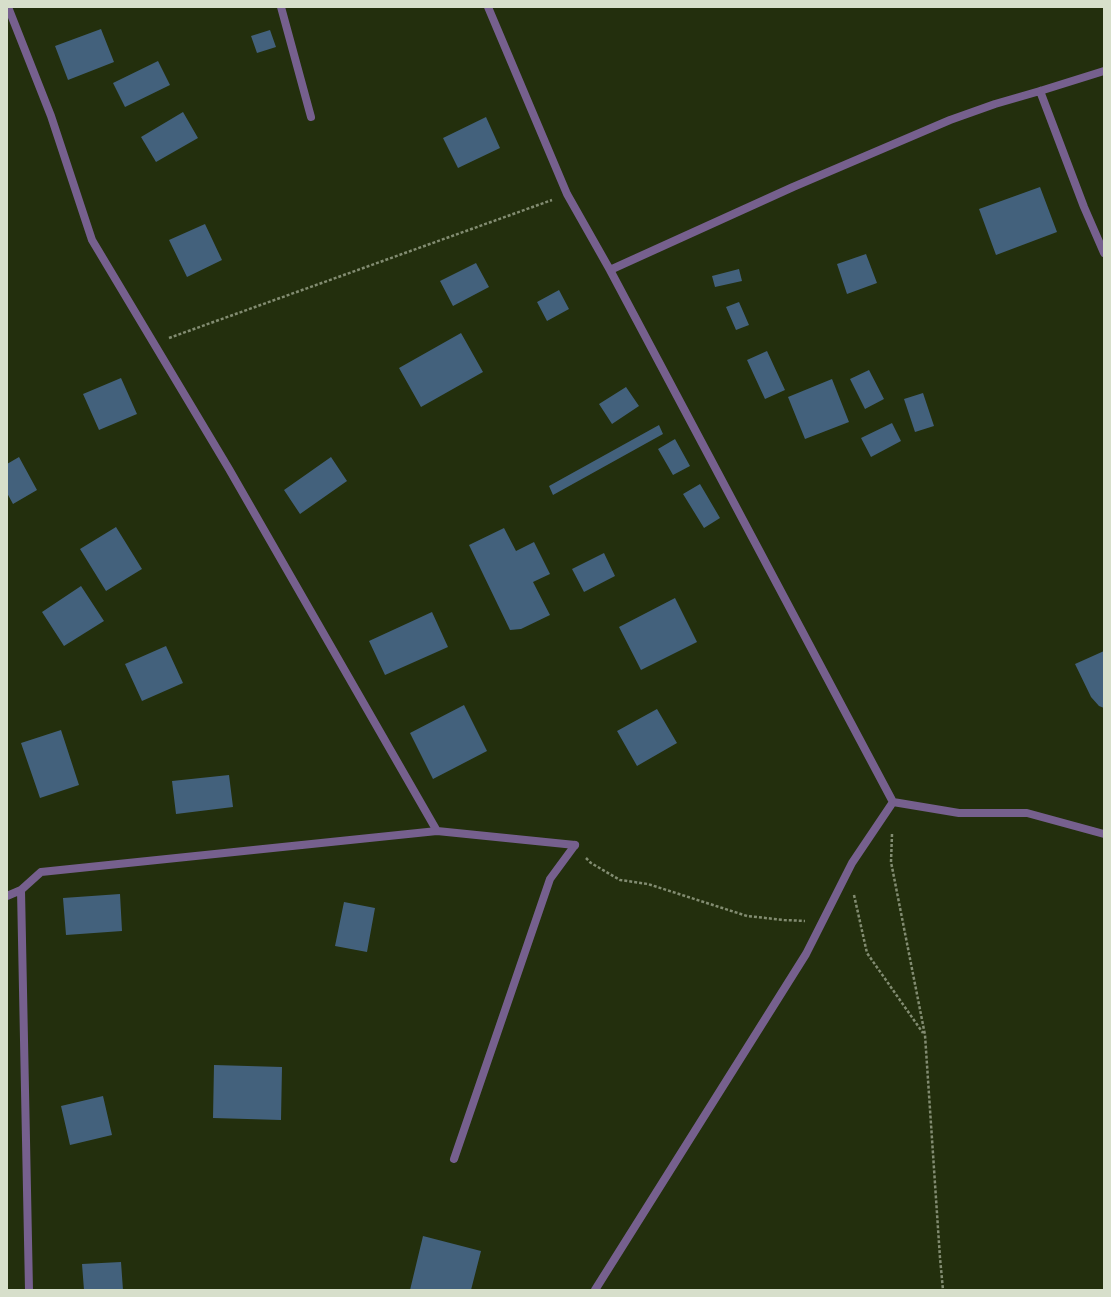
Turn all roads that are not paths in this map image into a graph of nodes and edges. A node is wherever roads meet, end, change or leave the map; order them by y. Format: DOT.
graph roads {
  1 [pos="8,7"];
  2 [pos="281,7"];
  3 [pos="488,7"];
  4 [pos="1104,71"];
  5 [pos="1040,92"];
  6 [pos="311,117"];
  7 [pos="1104,252"];
  8 [pos="610,270"];
  9 [pos="893,802"];
  10 [pos="437,831"];
  11 [pos="1104,834"];
  12 [pos="21,890"];
  13 [pos="7,896"];
  14 [pos="454,1159"];
  15 [pos="29,1290"];
  16 [pos="595,1290"];
  1 -- 10 [label="street"];
  2 -- 6 [label="street"];
  3 -- 8 [label="street"];
  4 -- 5 [label="street"];
  5 -- 7 [label="street"];
  5 -- 8 [label="street"];
  8 -- 9 [label="street"];
  9 -- 11 [label="street"];
  9 -- 16 [label="street"];
  10 -- 12 [label="street"];
  10 -- 14 [label="street"];
  12 -- 13 [label="street"];
  12 -- 15 [label="street"];
}
